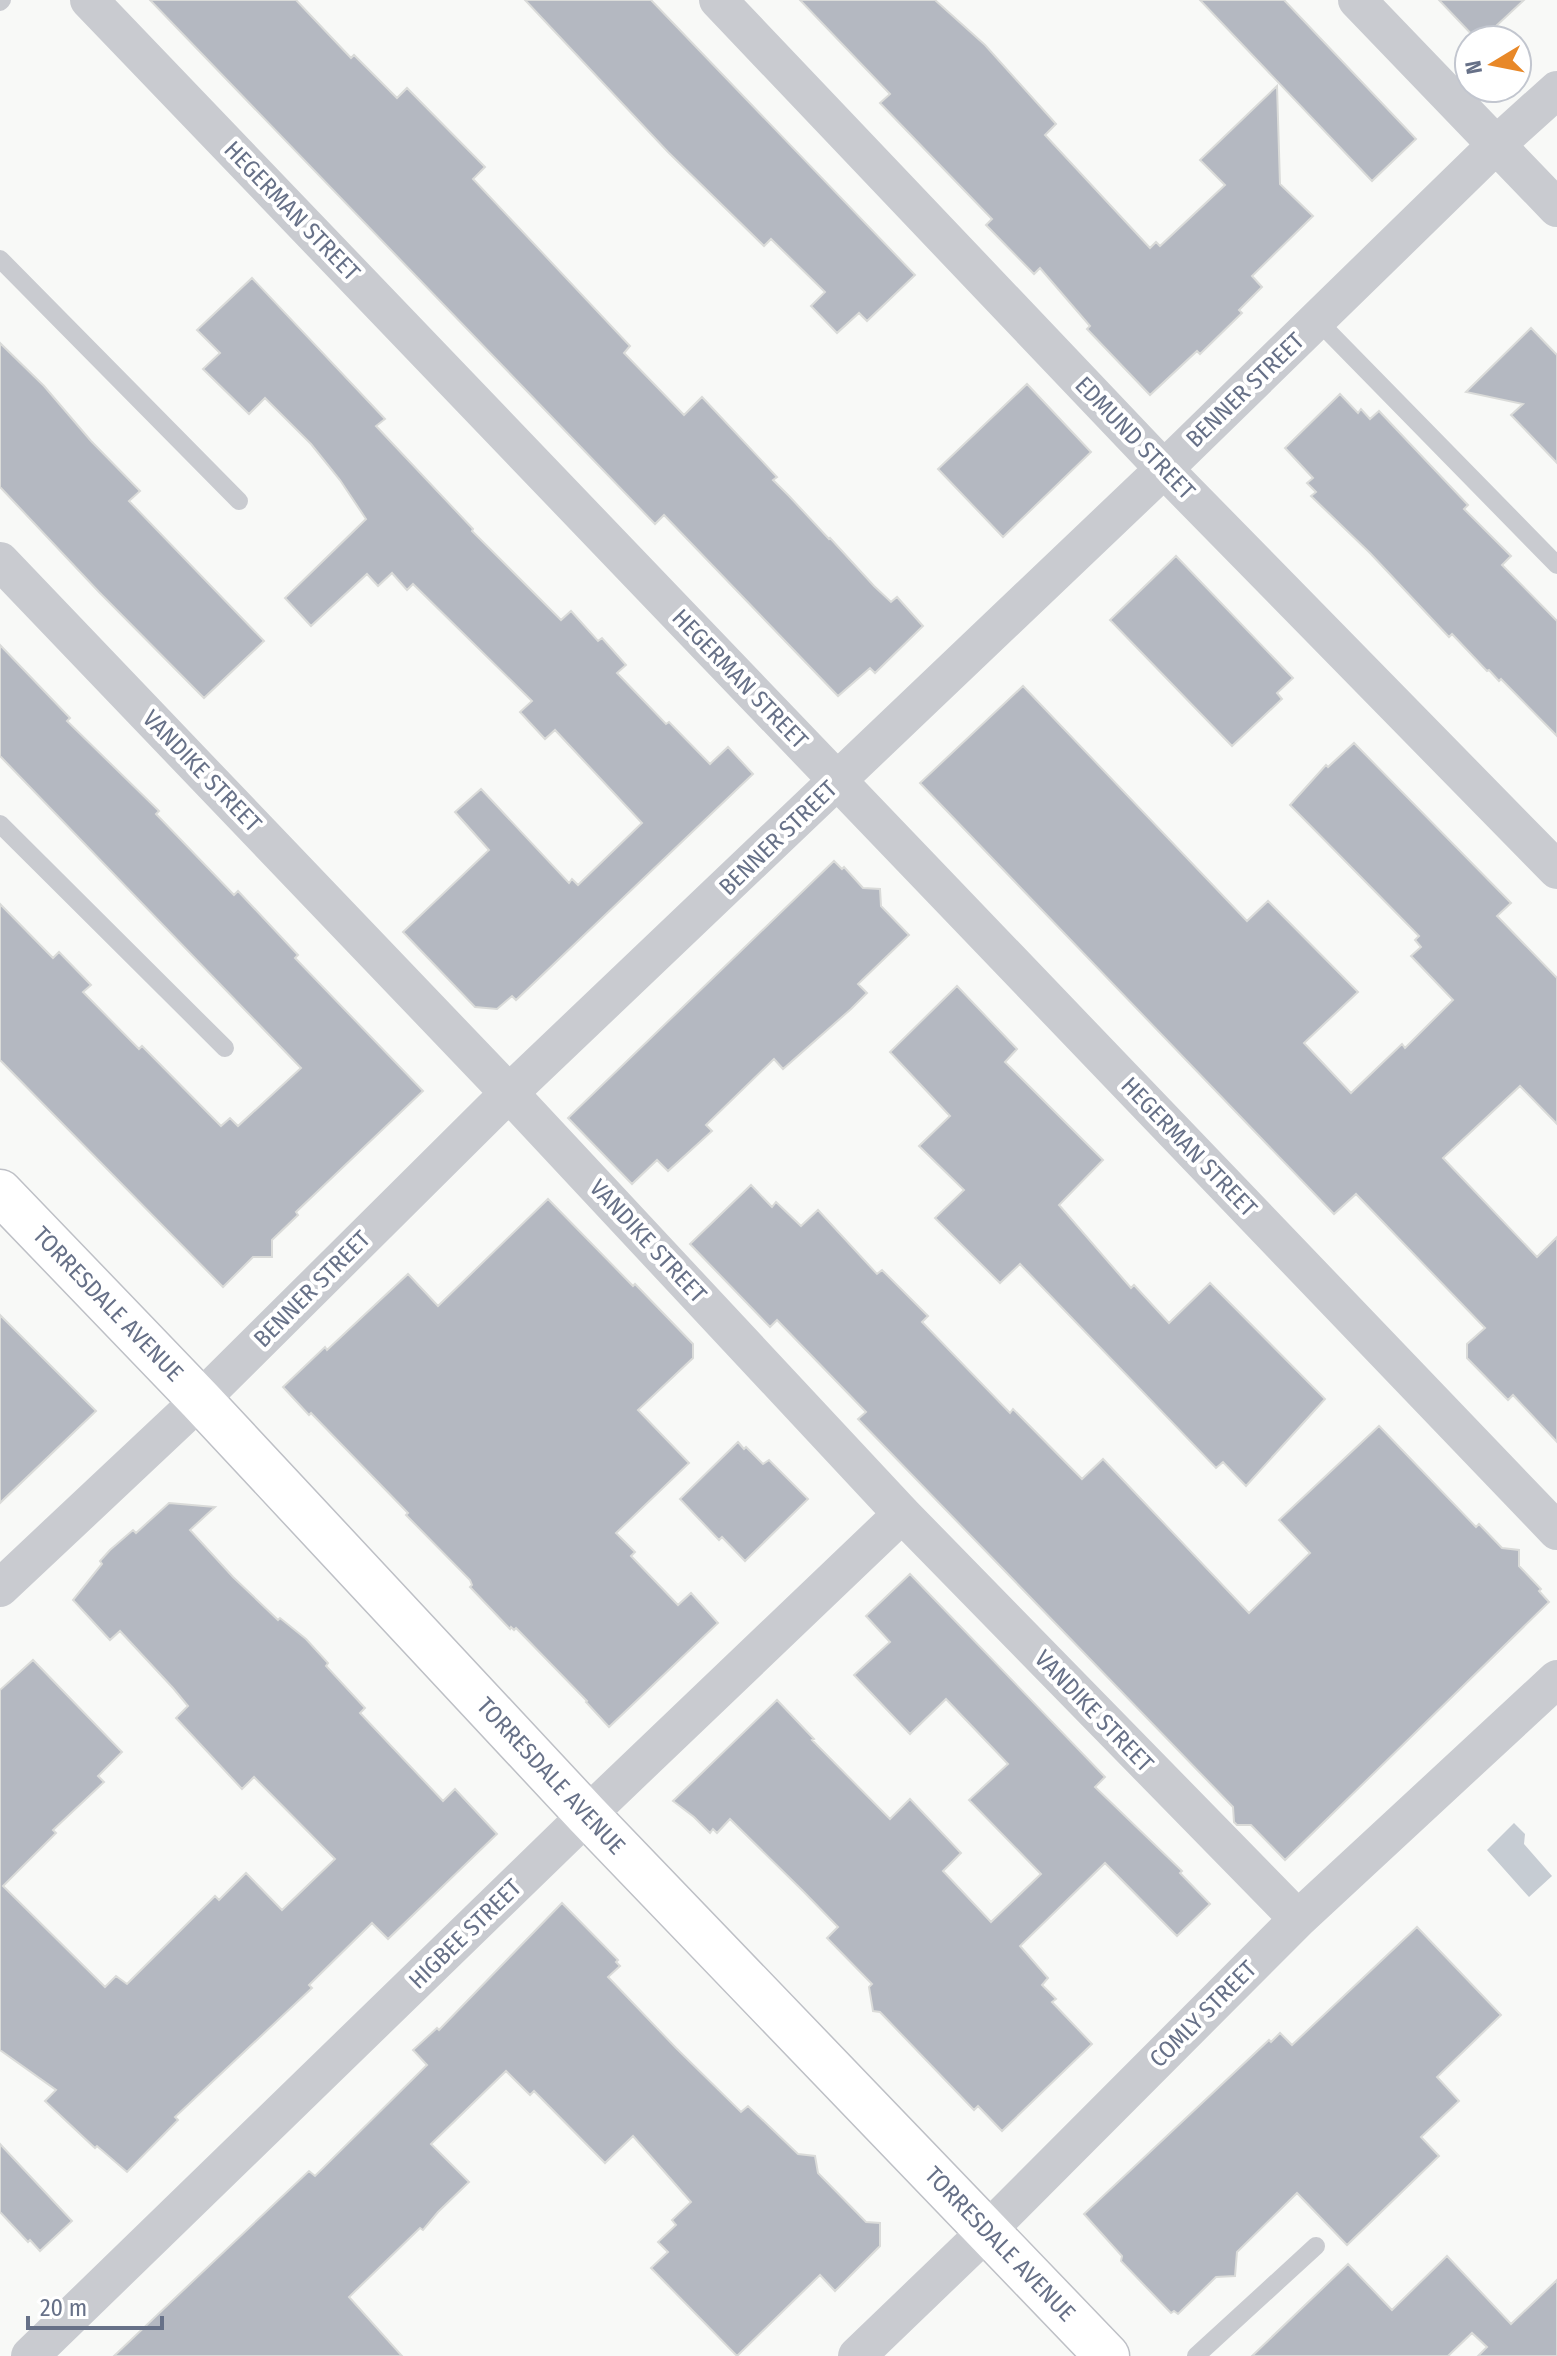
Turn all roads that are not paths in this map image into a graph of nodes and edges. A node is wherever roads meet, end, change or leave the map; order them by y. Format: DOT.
graph roads {
  1 [pos="89,0"];
  2 [pos="718,0"];
  3 [pos="1357,0"];
  4 [pos="1557,90"];
  5 [pos="1496,145"];
  6 [pos="1557,208"];
  7 [pos="0,259"];
  8 [pos="1317,320"];
  9 [pos="1164,469"];
  10 [pos="239,501"];
  11 [pos="0,561"];
  12 [pos="1557,565"];
  13 [pos="838,781"];
  14 [pos="0,824"];
  15 [pos="1557,870"];
  16 [pos="225,1048"];
  17 [pos="509,1093"];
  18 [pos="0,1192"];
  19 [pos="200,1400"];
  20 [pos="902,1514"];
  21 [pos="1557,1531"];
  22 [pos="0,1588"];
  23 [pos="1557,1679"];
  24 [pos="587,1815"];
  25 [pos="1298,1919"];
  26 [pos="988,2230"];
  27 [pos="1316,2246"];
  28 [pos="30,2356"];
  29 [pos="857,2356"];
  30 [pos="1107,2356"];
  31 [pos="1196,2356"];
  1 -- 13 [label="street, HEGERMAN STREET"];
  2 -- 9 [label="street, EDMUND STREET"];
  3 -- 5 [label="street"];
  4 -- 5 [label="street, BENNER STREET"];
  5 -- 6 [label="street"];
  5 -- 8 [label="street, BENNER STREET"];
  7 -- 10 [label="lane"];
  8 -- 9 [label="street, BENNER STREET"];
  8 -- 12 [label="lane"];
  9 -- 13 [label="street, BENNER STREET"];
  9 -- 15 [label="street, EDMUND STREET"];
  11 -- 17 [label="street, VANDIKE STREET"];
  13 -- 17 [label="street, BENNER STREET"];
  13 -- 21 [label="street, HEGERMAN STREET"];
  14 -- 16 [label="lane"];
  17 -- 19 [label="street, BENNER STREET"];
  17 -- 20 [label="street, VANDIKE STREET"];
  18 -- 19 [label="street, TORRESDALE AVENUE"];
  19 -- 22 [label="street, BENNER STREET"];
  19 -- 24 [label="street, TORRESDALE AVENUE"];
  20 -- 24 [label="street, HIGBEE STREET"];
  20 -- 25 [label="street, VANDIKE STREET"];
  23 -- 25 [label="street, COMLY STREET"];
  24 -- 26 [label="street, TORRESDALE AVENUE"];
  24 -- 28 [label="street, HIGBEE STREET"];
  25 -- 26 [label="street, COMLY STREET"];
  26 -- 29 [label="street, COMLY STREET"];
  26 -- 30 [label="street, TORRESDALE AVENUE"];
  27 -- 31 [label="lane"];
}
